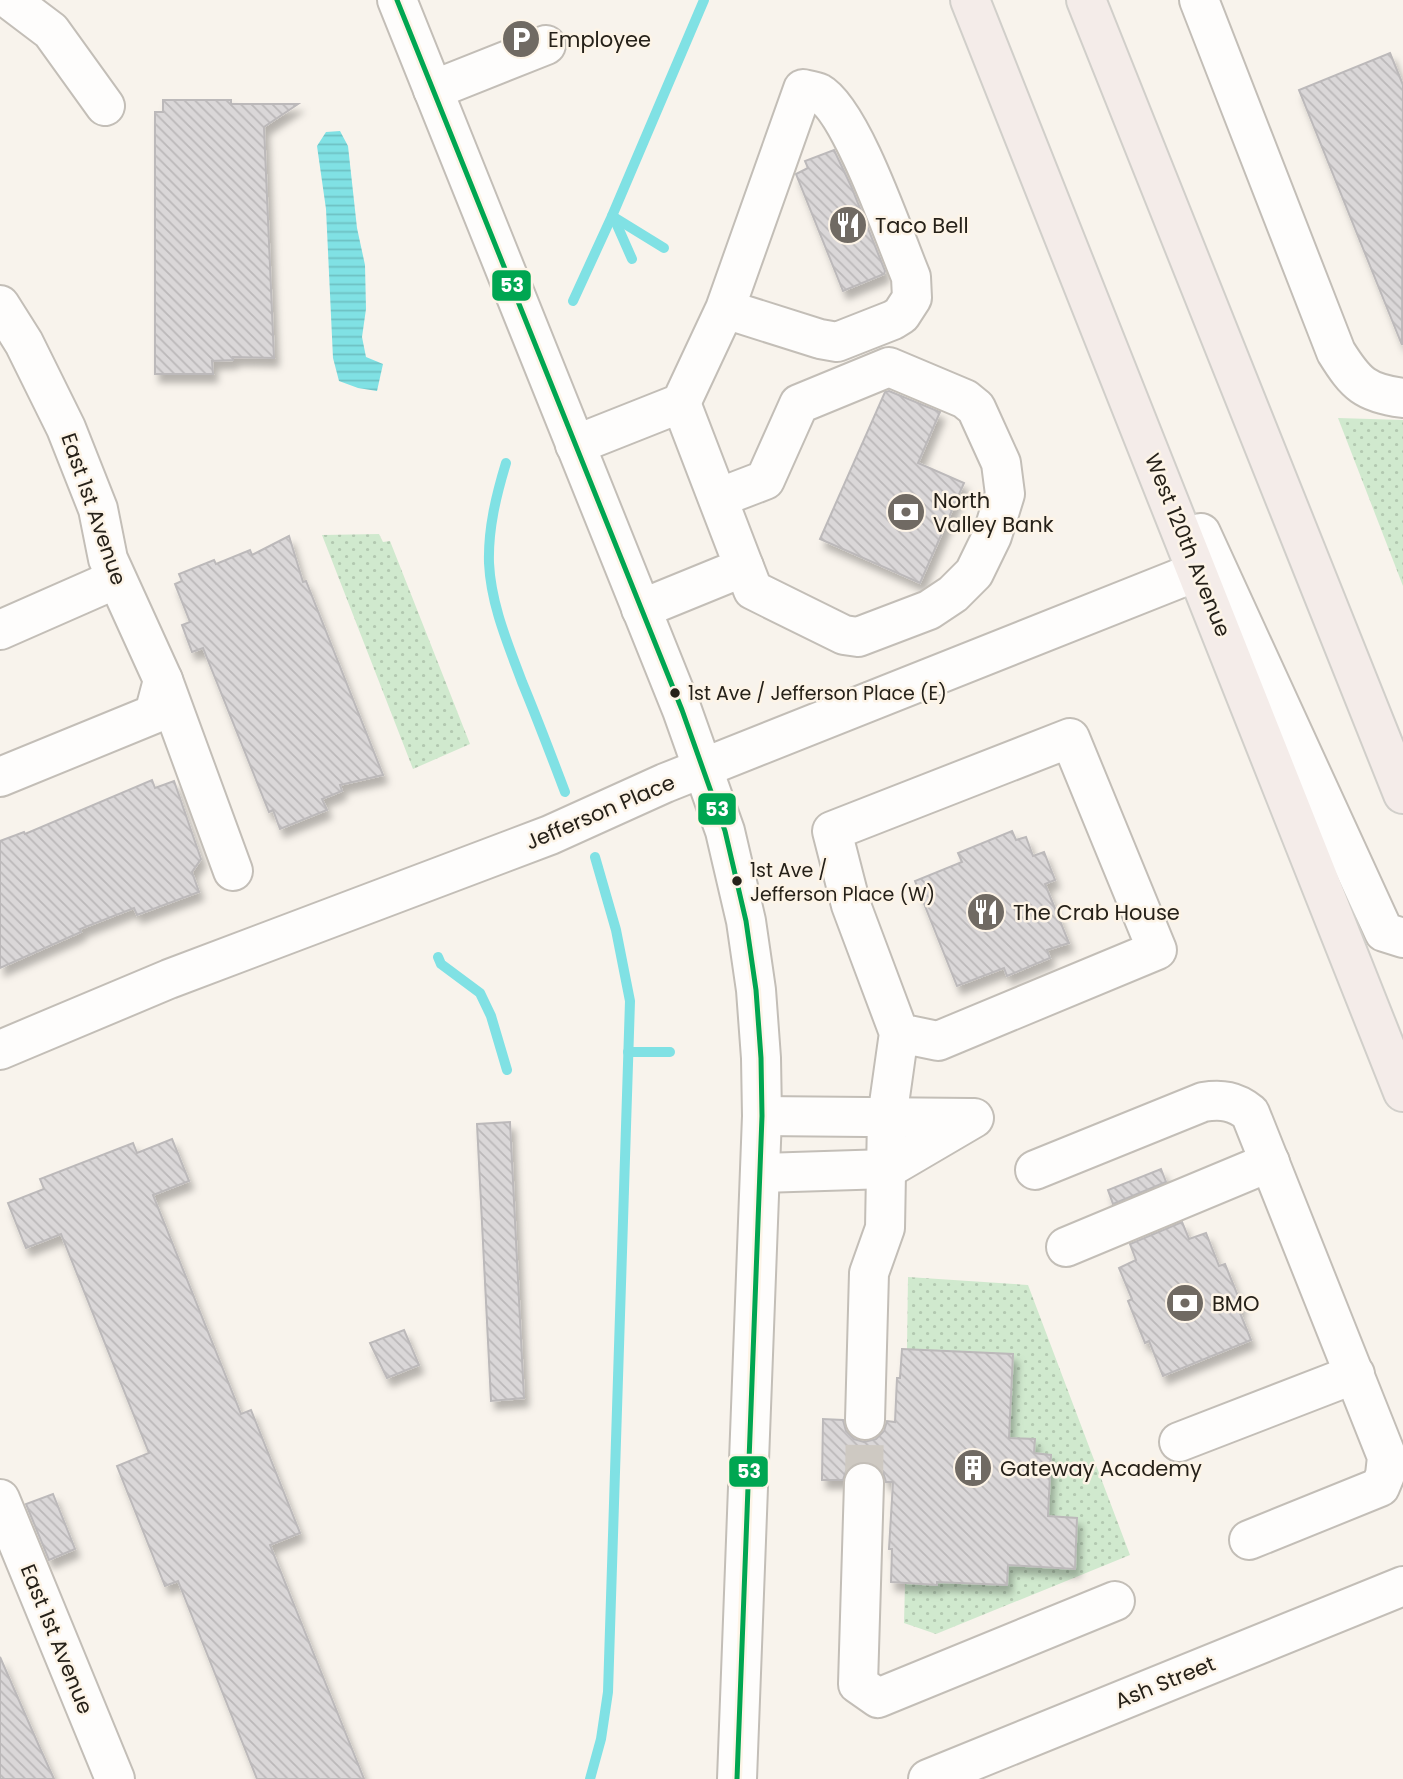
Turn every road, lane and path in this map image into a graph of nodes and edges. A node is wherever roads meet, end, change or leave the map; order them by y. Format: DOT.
graph roads {
  1 [pos="10,0"];
  2 [pos="397,0"];
  3 [pos="970,0"];
  4 [pos="1086,0"];
  5 [pos="1199,0"];
  6 [pos="546,45"];
  7 [pos="433,90"];
  8 [pos="105,106"];
  9 [pos="1069,248"];
  10 [pos="0,305"];
  11 [pos="725,309"];
  12 [pos="1403,398"];
  13 [pos="681,403"];
  14 [pos="575,444"];
  15 [pos="718,498"];
  16 [pos="744,567"];
  17 [pos="1198,571"];
  18 [pos="116,579"];
  19 [pos="641,609"];
  20 [pos="0,630"];
  21 [pos="163,680"];
  22 [pos="703,768"];
  23 [pos="0,777"];
  24 [pos="1403,794"];
  25 [pos="233,871"];
  26 [pos="1403,938"];
  27 [pos="899,1033"];
  28 [pos="0,1050"];
  29 [pos="1403,1092"];
  30 [pos="762,1116"];
  31 [pos="887,1118"];
  32 [pos="1270,1162"];
  33 [pos="887,1169"];
  34 [pos="1035,1170"];
  35 [pos="761,1173"];
  36 [pos="1066,1247"];
  37 [pos="1354,1374"];
  38 [pos="865,1420"];
  39 [pos="1179,1442"];
  40 [pos="864,1483"];
  41 [pos="0,1499"];
  42 [pos="1249,1540"];
  43 [pos="1403,1586"];
  44 [pos="1115,1601"];
  45 [pos="115,1779"];
  46 [pos="737,1779"];
  47 [pos="928,1779"];
  1 -- 8 [label="street"];
  2 -- 7 [label="street"];
  3 -- 9 [label="main road, West 120th Avenue"];
  4 -- 24 [label="main road"];
  5 -- 12 [label="street"];
  6 -- 7 [label="street"];
  7 -- 14 [label="street"];
  9 -- 17 [label="main road, West 120th Avenue"];
  9 -- 26 [label="street"];
  10 -- 18 [label="street, East 1st Avenue"];
  11 -- 11 [label="street"];
  11 -- 13 [label="street"];
  13 -- 14 [label="street"];
  13 -- 15 [label="street"];
  14 -- 19 [label="street"];
  15 -- 16 [label="street"];
  15 -- 16 [label="street"];
  16 -- 19 [label="street"];
  17 -- 22 [label="street, Jefferson Place"];
  17 -- 29 [label="main road, West 120th Avenue"];
  18 -- 20 [label="street"];
  18 -- 21 [label="street, East 1st Avenue"];
  19 -- 22 [label="street"];
  21 -- 23 [label="street"];
  21 -- 25 [label="street, East 1st Avenue"];
  22 -- 28 [label="street, Jefferson Place"];
  22 -- 30 [label="street"];
  27 -- 27 [label="street"];
  27 -- 31 [label="street"];
  30 -- 31 [label="street"];
  30 -- 35 [label="street"];
  31 -- 33 [label="street"];
  31 -- 33 [label="street"];
  32 -- 34 [label="street"];
  32 -- 36 [label="street"];
  32 -- 37 [label="street"];
  33 -- 35 [label="street"];
  33 -- 38 [label="street"];
  35 -- 46 [label="street"];
  37 -- 39 [label="street"];
  37 -- 42 [label="street"];
  40 -- 44 [label="street"];
  41 -- 45 [label="street, East 1st Avenue"];
  43 -- 47 [label="street, Ash Street"];
}
